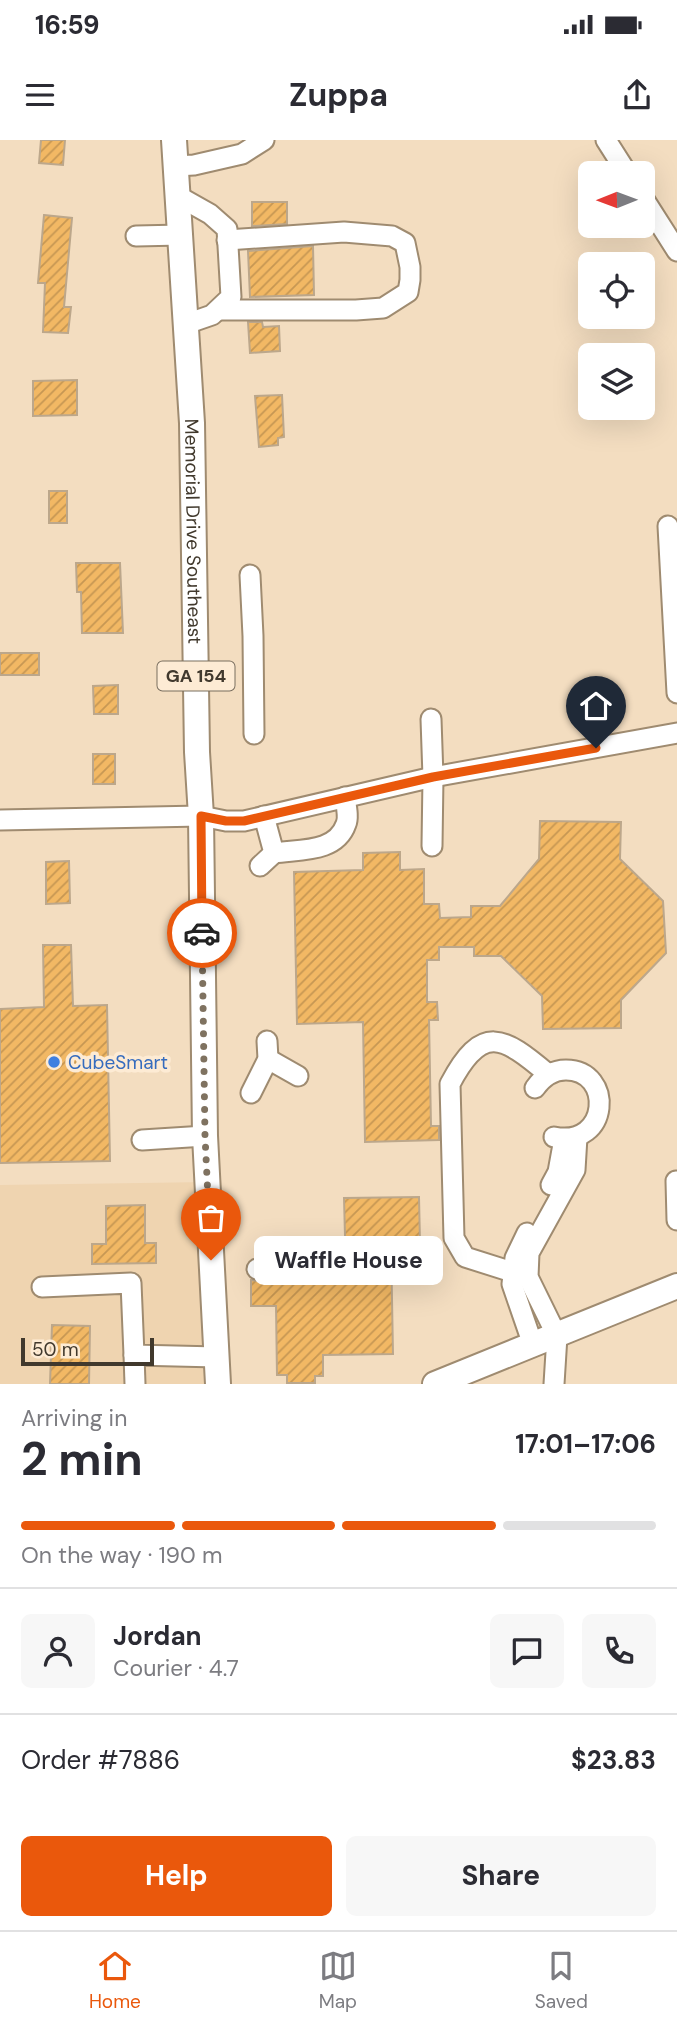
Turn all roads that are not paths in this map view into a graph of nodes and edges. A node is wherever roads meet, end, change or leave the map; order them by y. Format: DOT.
graph roads {
  1 [pos="174,140"];
  2 [pos="264,140"];
  3 [pos="606,140"];
  4 [pos="619,161"];
  5 [pos="176,166"];
  6 [pos="178,196"];
  7 [pos="655,217"];
  8 [pos="181,235"];
  9 [pos="135,236"];
  10 [pos="228,240"];
  11 [pos="677,251"];
  12 [pos="218,310"];
  13 [pos="186,324"];
  14 [pos="668,526"];
  15 [pos="250,575"];
  16 [pos="677,693"];
  17 [pos="431,719"];
  18 [pos="677,733"];
  19 [pos="254,734"];
  20 [pos="433,777"];
  21 [pos="345,797"];
  22 [pos="201,816"];
  23 [pos="264,816"];
  24 [pos="0,820"];
  25 [pos="432,846"];
  26 [pos="298,1076"];
  27 [pos="251,1093"];
  28 [pos="205,1136"];
  29 [pos="565,1138"];
  30 [pos="142,1140"];
  31 [pos="676,1181"];
  32 [pos="551,1185"];
  33 [pos="537,1213"];
  34 [pos="677,1220"];
  35 [pos="304,1267"];
  36 [pos="257,1269"];
  37 [pos="521,1274"];
  38 [pos="677,1286"];
  39 [pos="42,1287"];
  40 [pos="557,1336"];
  41 [pos="533,1345"];
  42 [pos="134,1355"];
  43 [pos="217,1357"];
  44 [pos="135,1384"];
  45 [pos="218,1384"];
  46 [pos="435,1384"];
  47 [pos="554,1384"];
  1 -- 5 [label="main road, Memorial Drive Southeast / GA 154"];
  2 -- 5 [label="street"];
  3 -- 4 [label="street"];
  5 -- 6 [label="main road, Memorial Drive Southeast / GA 154"];
  6 -- 8 [label="main road, Memorial Drive Southeast / GA 154"];
  6 -- 10 [label="street"];
  7 -- 11 [label="street"];
  8 -- 9 [label="street"];
  8 -- 13 [label="main road, Memorial Drive Southeast / GA 154"];
  10 -- 12 [label="street"];
  10 -- 12 [label="street"];
  12 -- 13 [label="street"];
  13 -- 22 [label="main road, Memorial Drive Southeast / GA 154"];
  14 -- 16 [label="street"];
  15 -- 19 [label="street"];
  17 -- 20 [label="street"];
  18 -- 20 [label="street"];
  20 -- 21 [label="street"];
  20 -- 25 [label="street"];
  21 -- 23 [label="street"];
  21 -- 23 [label="street"];
  22 -- 23 [label="street"];
  22 -- 24 [label="street"];
  22 -- 28 [label="main road, Memorial Drive Southeast / GA 154"];
  26 -- 27 [label="street"];
  28 -- 30 [label="street"];
  28 -- 43 [label="main road, Memorial Drive Southeast / GA 154"];
  29 -- 32 [label="street"];
  29 -- 37 [label="street"];
  29 -- 37 [label="street"];
  31 -- 34 [label="street"];
  33 -- 37 [label="street"];
  35 -- 36 [label="street"];
  37 -- 40 [label="street"];
  37 -- 41 [label="street"];
  38 -- 40 [label="main road"];
  39 -- 42 [label="street"];
  40 -- 41 [label="main road"];
  40 -- 47 [label="street"];
  41 -- 46 [label="main road"];
  42 -- 43 [label="street"];
  42 -- 44 [label="street"];
  43 -- 45 [label="main road, Memorial Drive Southeast / GA 154"];
}
